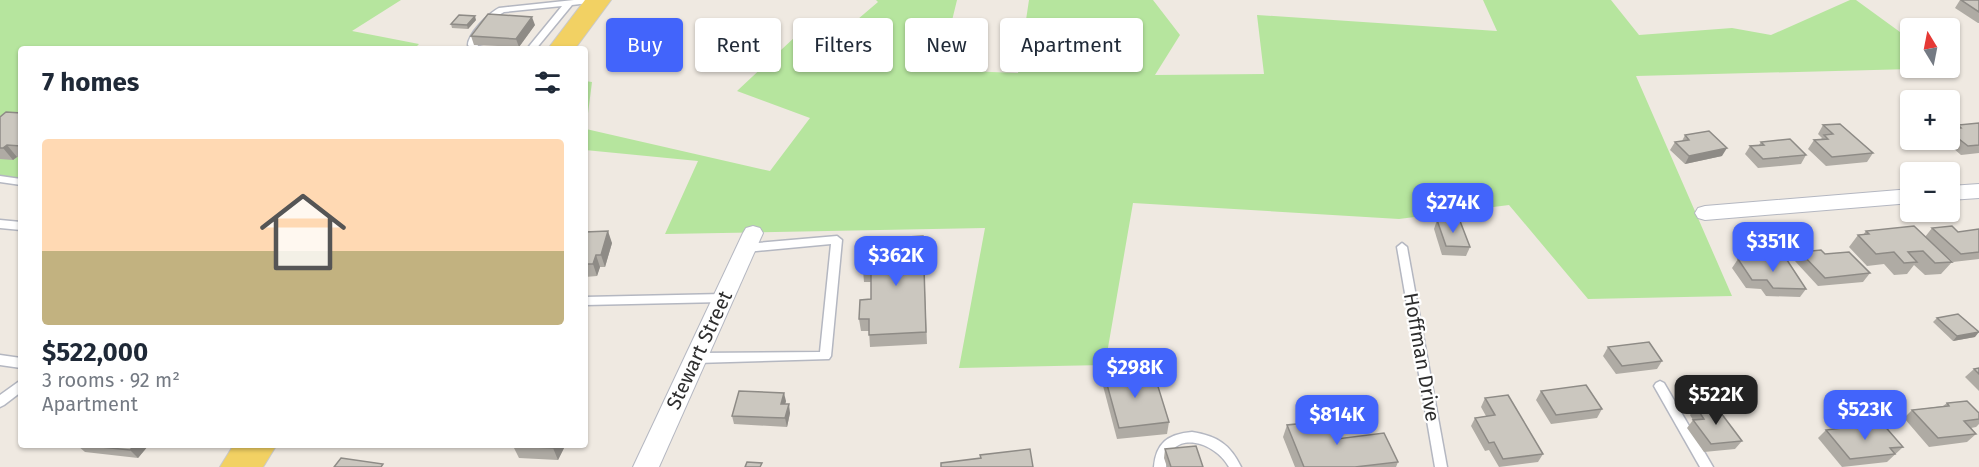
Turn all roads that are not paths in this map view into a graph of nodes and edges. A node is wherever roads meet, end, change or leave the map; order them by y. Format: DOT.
graph roads {
  1 [pos="598,0"];
  2 [pos="569,3"];
  3 [pos="473,46"];
  4 [pos="533,46"];
  5 [pos="563,46"];
  6 [pos="0,179"];
  7 [pos="18,182"];
  8 [pos="1979,190"];
  9 [pos="1960,192"];
  10 [pos="1900,197"];
  11 [pos="1705,213"];
  12 [pos="0,224"];
  13 [pos="18,226"];
  14 [pos="750,240"];
  15 [pos="1402,247"];
  16 [pos="723,298"];
  17 [pos="588,301"];
  18 [pos="696,358"];
  19 [pos="0,360"];
  20 [pos="18,363"];
  21 [pos="1660,386"];
  22 [pos="18,391"];
  23 [pos="0,402"];
  24 [pos="254,448"];
  25 [pos="240,467"];
  26 [pos="646,467"];
  27 [pos="1160,467"];
  28 [pos="1235,467"];
  29 [pos="1442,467"];
  30 [pos="1707,467"];
  1 -- 2 [label="lane"];
  1 -- 5 [label="main road"];
  2 -- 3 [label="lane"];
  2 -- 4 [label="lane"];
  6 -- 7 [label="lane"];
  8 -- 9 [label="street"];
  10 -- 11 [label="street"];
  12 -- 13 [label="lane"];
  14 -- 16 [label="street, Stewart Street"];
  14 -- 18 [label="lane"];
  15 -- 29 [label="lane, Hoffman Drive"];
  16 -- 17 [label="lane"];
  16 -- 18 [label="street, Stewart Street"];
  18 -- 26 [label="street, Stewart Street"];
  19 -- 20 [label="lane"];
  21 -- 30 [label="lane"];
  22 -- 23 [label="lane"];
  24 -- 25 [label="main road"];
  27 -- 28 [label="lane"];
}
